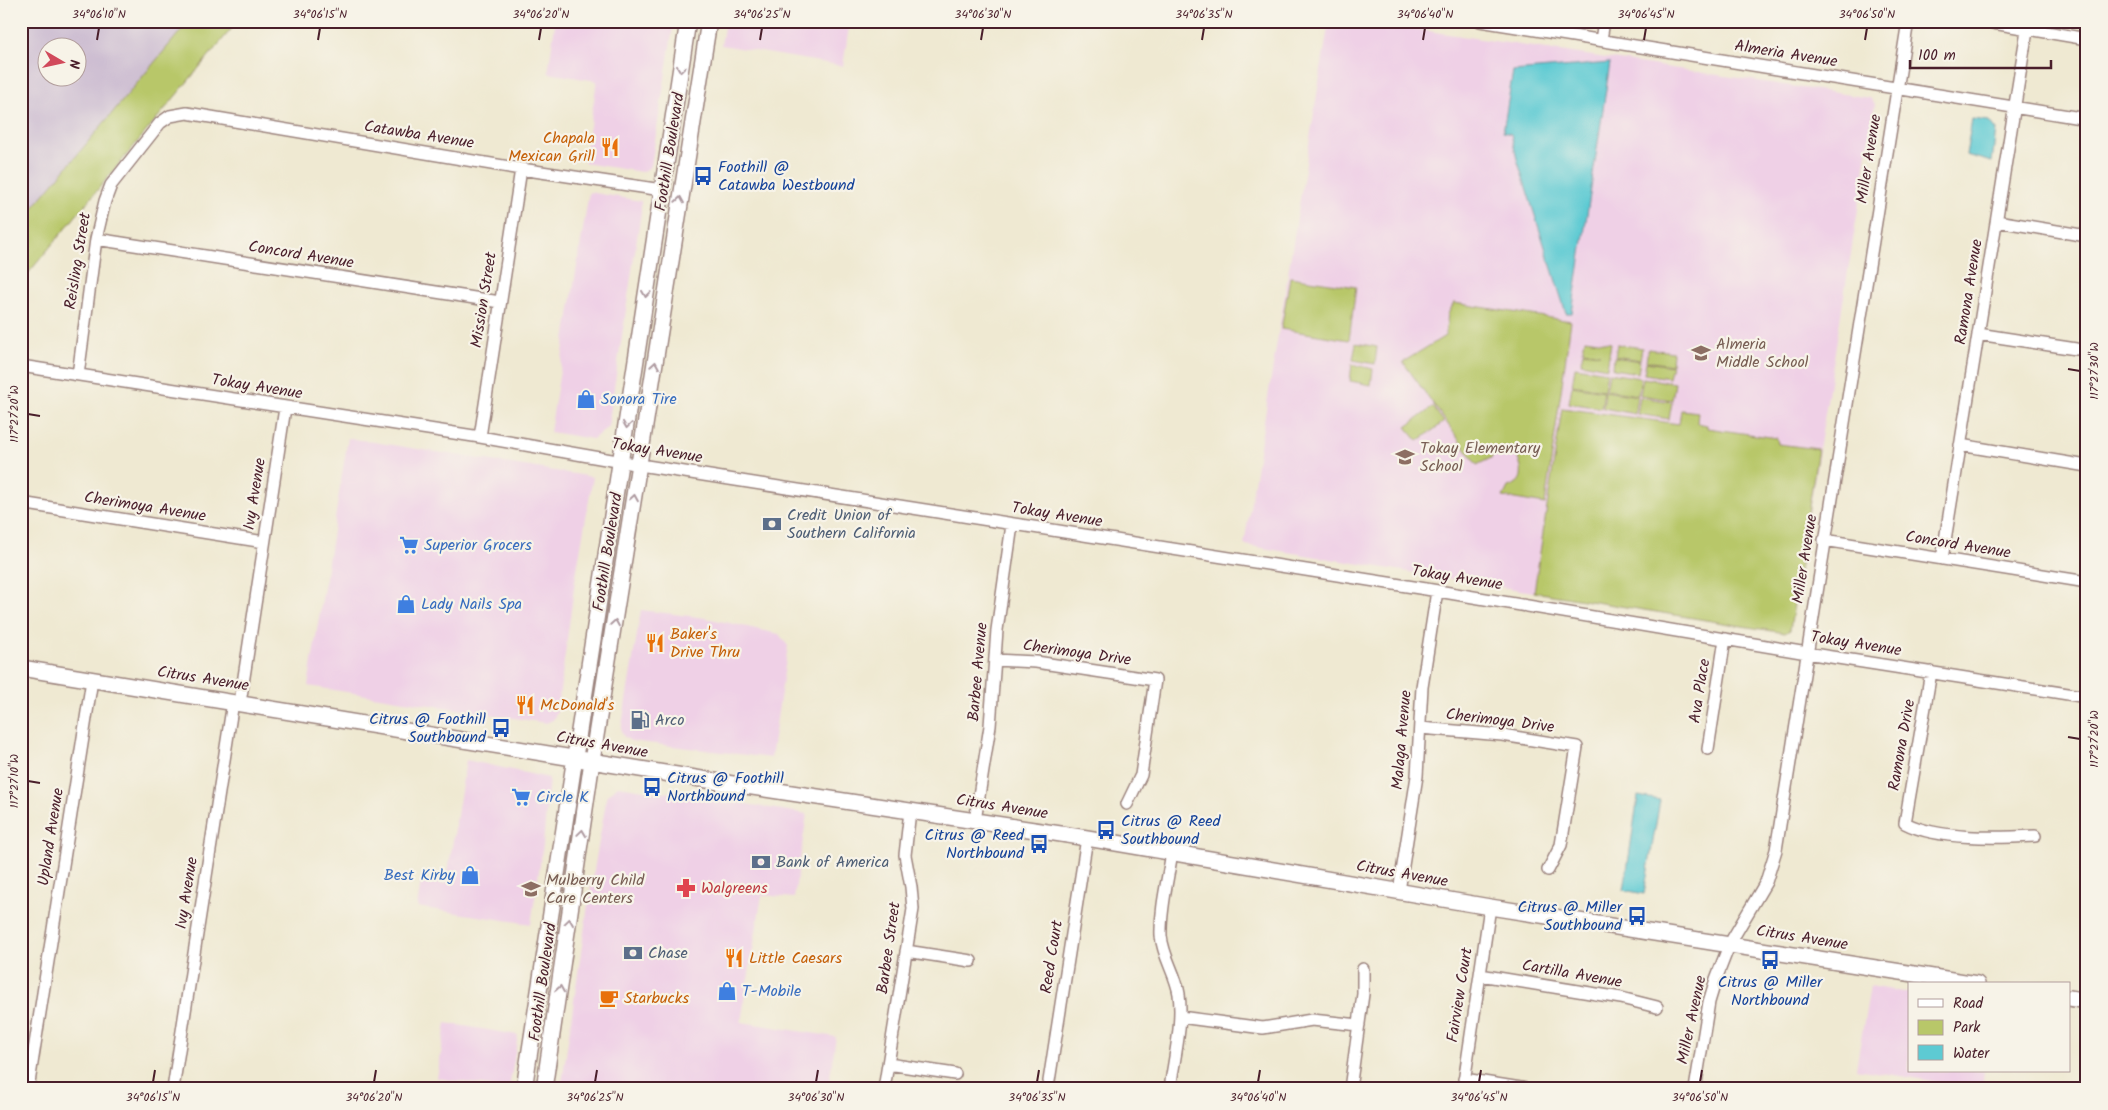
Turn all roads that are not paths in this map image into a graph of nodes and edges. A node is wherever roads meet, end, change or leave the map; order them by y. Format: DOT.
graph roads {
  1 [pos="688,21"];
  2 [pos="709,21"];
  3 [pos="1480,21"];
  4 [pos="1604,21"];
  5 [pos="1908,21"];
  6 [pos="1993,23"];
  7 [pos="2027,30"];
  8 [pos="2087,39"];
  9 [pos="1601,40"];
  10 [pos="1897,88"];
  11 [pos="2014,107"];
  12 [pos="170,116"];
  13 [pos="2087,119"];
  14 [pos="521,169"];
  15 [pos="662,190"];
  16 [pos="1996,221"];
  17 [pos="2087,236"];
  18 [pos="96,239"];
  19 [pos="500,302"];
  20 [pos="1978,334"];
  21 [pos="2076,349"];
  22 [pos="21,366"];
  23 [pos="78,375"];
  24 [pos="285,408"];
  25 [pos="480,437"];
  26 [pos="1960,445"];
  27 [pos="621,462"];
  28 [pos="640,465"];
  29 [pos="2087,466"];
  30 [pos="21,503"];
  31 [pos="1012,525"];
  32 [pos="1824,540"];
  33 [pos="264,542"];
  34 [pos="1942,559"];
  35 [pos="2087,582"];
  36 [pos="1437,591"];
  37 [pos="1725,638"];
  38 [pos="1806,652"];
  39 [pos="995,660"];
  40 [pos="21,668"];
  41 [pos="1931,672"];
  42 [pos="92,680"];
  43 [pos="2087,697"];
  44 [pos="236,702"];
  45 [pos="1420,728"];
  46 [pos="1708,749"];
  47 [pos="576,758"];
  48 [pos="592,761"];
  49 [pos="1127,804"];
  50 [pos="910,811"];
  51 [pos="974,821"];
  52 [pos="2035,836"];
  53 [pos="1087,838"];
  54 [pos="1172,852"];
  55 [pos="1548,870"];
  56 [pos="1399,891"];
  57 [pos="1490,907"];
  58 [pos="1730,943"];
  59 [pos="906,951"];
  60 [pos="971,961"];
  61 [pos="1363,969"];
  62 [pos="1480,975"];
  63 [pos="1966,982"];
  64 [pos="539,997"];
  65 [pos="2070,998"];
  66 [pos="2087,1001"];
  67 [pos="1658,1007"];
  68 [pos="1180,1017"];
  69 [pos="1359,1025"];
  70 [pos="888,1064"];
  71 [pos="955,1074"];
  72 [pos="1049,1081"];
  73 [pos="1463,1084"];
  74 [pos="28,1089"];
  75 [pos="173,1089"];
  76 [pos="524,1089"];
  77 [pos="538,1089"];
  78 [pos="544,1089"];
  79 [pos="884,1089"];
  80 [pos="1170,1089"];
  81 [pos="1350,1089"];
  82 [pos="1527,1089"];
  83 [pos="1695,1089"];
  1 -- 15 [label="main road, Foothill Boulevard, one-way"];
  28 -- 2 [label="main road, Foothill Boulevard, one-way"];
  3 -- 9 [label="street, Almeria Avenue"];
  4 -- 9 [label="street"];
  5 -- 10 [label="street, Miller Avenue"];
  6 -- 7 [label="street"];
  7 -- 8 [label="street"];
  7 -- 11 [label="street, Ramona Avenue"];
  9 -- 10 [label="street, Almeria Avenue"];
  10 -- 11 [label="street, Almeria Avenue"];
  10 -- 32 [label="street, Miller Avenue"];
  11 -- 13 [label="street, Almeria Avenue"];
  11 -- 16 [label="street, Ramona Avenue"];
  12 -- 14 [label="street, Catawba Avenue"];
  12 -- 18 [label="street, Reisling Street"];
  14 -- 15 [label="street, Catawba Avenue"];
  14 -- 19 [label="street, Mission Street"];
  15 -- 27 [label="main road, Foothill Boulevard, one-way"];
  16 -- 17 [label="street"];
  16 -- 20 [label="street, Ramona Avenue"];
  18 -- 19 [label="street, Concord Avenue"];
  18 -- 23 [label="street, Reisling Street"];
  19 -- 25 [label="street, Mission Street"];
  20 -- 21 [label="street"];
  20 -- 26 [label="street, Ramona Avenue"];
  22 -- 23 [label="street, Tokay Avenue"];
  23 -- 24 [label="street, Tokay Avenue"];
  24 -- 25 [label="street, Tokay Avenue"];
  24 -- 33 [label="street, Ivy Avenue"];
  25 -- 27 [label="street, Tokay Avenue"];
  26 -- 29 [label="street"];
  26 -- 34 [label="street, Ramona Avenue"];
  27 -- 28 [label="street, Tokay Avenue"];
  27 -- 47 [label="main road, Foothill Boulevard"];
  28 -- 31 [label="street, Tokay Avenue"];
  48 -- 28 [label="main road, Foothill Boulevard, one-way"];
  30 -- 33 [label="street, Cherimoya Avenue"];
  31 -- 36 [label="street, Tokay Avenue"];
  31 -- 39 [label="street, Barbee Avenue"];
  32 -- 34 [label="street, Concord Avenue"];
  32 -- 38 [label="street, Miller Avenue"];
  33 -- 44 [label="street, Ivy Avenue"];
  34 -- 35 [label="street, Concord Avenue"];
  36 -- 37 [label="street, Tokay Avenue"];
  36 -- 45 [label="street, Malaga Avenue"];
  37 -- 38 [label="street, Tokay Avenue"];
  37 -- 46 [label="street, Ava Place"];
  38 -- 41 [label="street, Tokay Avenue"];
  38 -- 58 [label="street, Miller Avenue"];
  39 -- 49 [label="street, Cherimoya Drive"];
  39 -- 51 [label="street, Barbee Avenue"];
  40 -- 42 [label="main road, Citrus Avenue"];
  41 -- 43 [label="street, Tokay Avenue"];
  41 -- 52 [label="street, Ramona Drive"];
  42 -- 44 [label="main road, Citrus Avenue"];
  42 -- 74 [label="street, Upland Avenue"];
  44 -- 47 [label="main road, Citrus Avenue"];
  44 -- 75 [label="street, Ivy Avenue"];
  45 -- 55 [label="street, Cherimoya Drive"];
  45 -- 56 [label="street, Malaga Avenue"];
  47 -- 48 [label="main road, Citrus Avenue"];
  47 -- 64 [label="main road, Foothill Boulevard"];
  48 -- 50 [label="main road, Citrus Avenue"];
  78 -- 48 [label="main road, Foothill Boulevard, one-way"];
  50 -- 51 [label="main road, Citrus Avenue"];
  50 -- 59 [label="street, Barbee Street"];
  51 -- 53 [label="main road, Citrus Avenue"];
  53 -- 54 [label="main road, Citrus Avenue"];
  53 -- 72 [label="street, Reed Court"];
  54 -- 56 [label="main road, Citrus Avenue"];
  54 -- 68 [label="street"];
  56 -- 57 [label="main road, Citrus Avenue"];
  57 -- 58 [label="main road, Citrus Avenue"];
  57 -- 62 [label="street, Fairview Court"];
  58 -- 63 [label="main road, Citrus Avenue"];
  58 -- 83 [label="street, Miller Avenue"];
  59 -- 60 [label="street"];
  59 -- 70 [label="street, Barbee Street"];
  61 -- 69 [label="street"];
  62 -- 67 [label="street, Cartilla Avenue"];
  62 -- 73 [label="street, Fairview Court"];
  64 -- 76 [label="main road, Foothill Boulevard"];
  64 -- 77 [label="main road"];
  65 -- 66 [label="main road"];
  68 -- 69 [label="street"];
  68 -- 80 [label="street"];
  69 -- 81 [label="street"];
  70 -- 71 [label="street"];
  70 -- 79 [label="street, Barbee Street"];
  73 -- 82 [label="street"];
}
